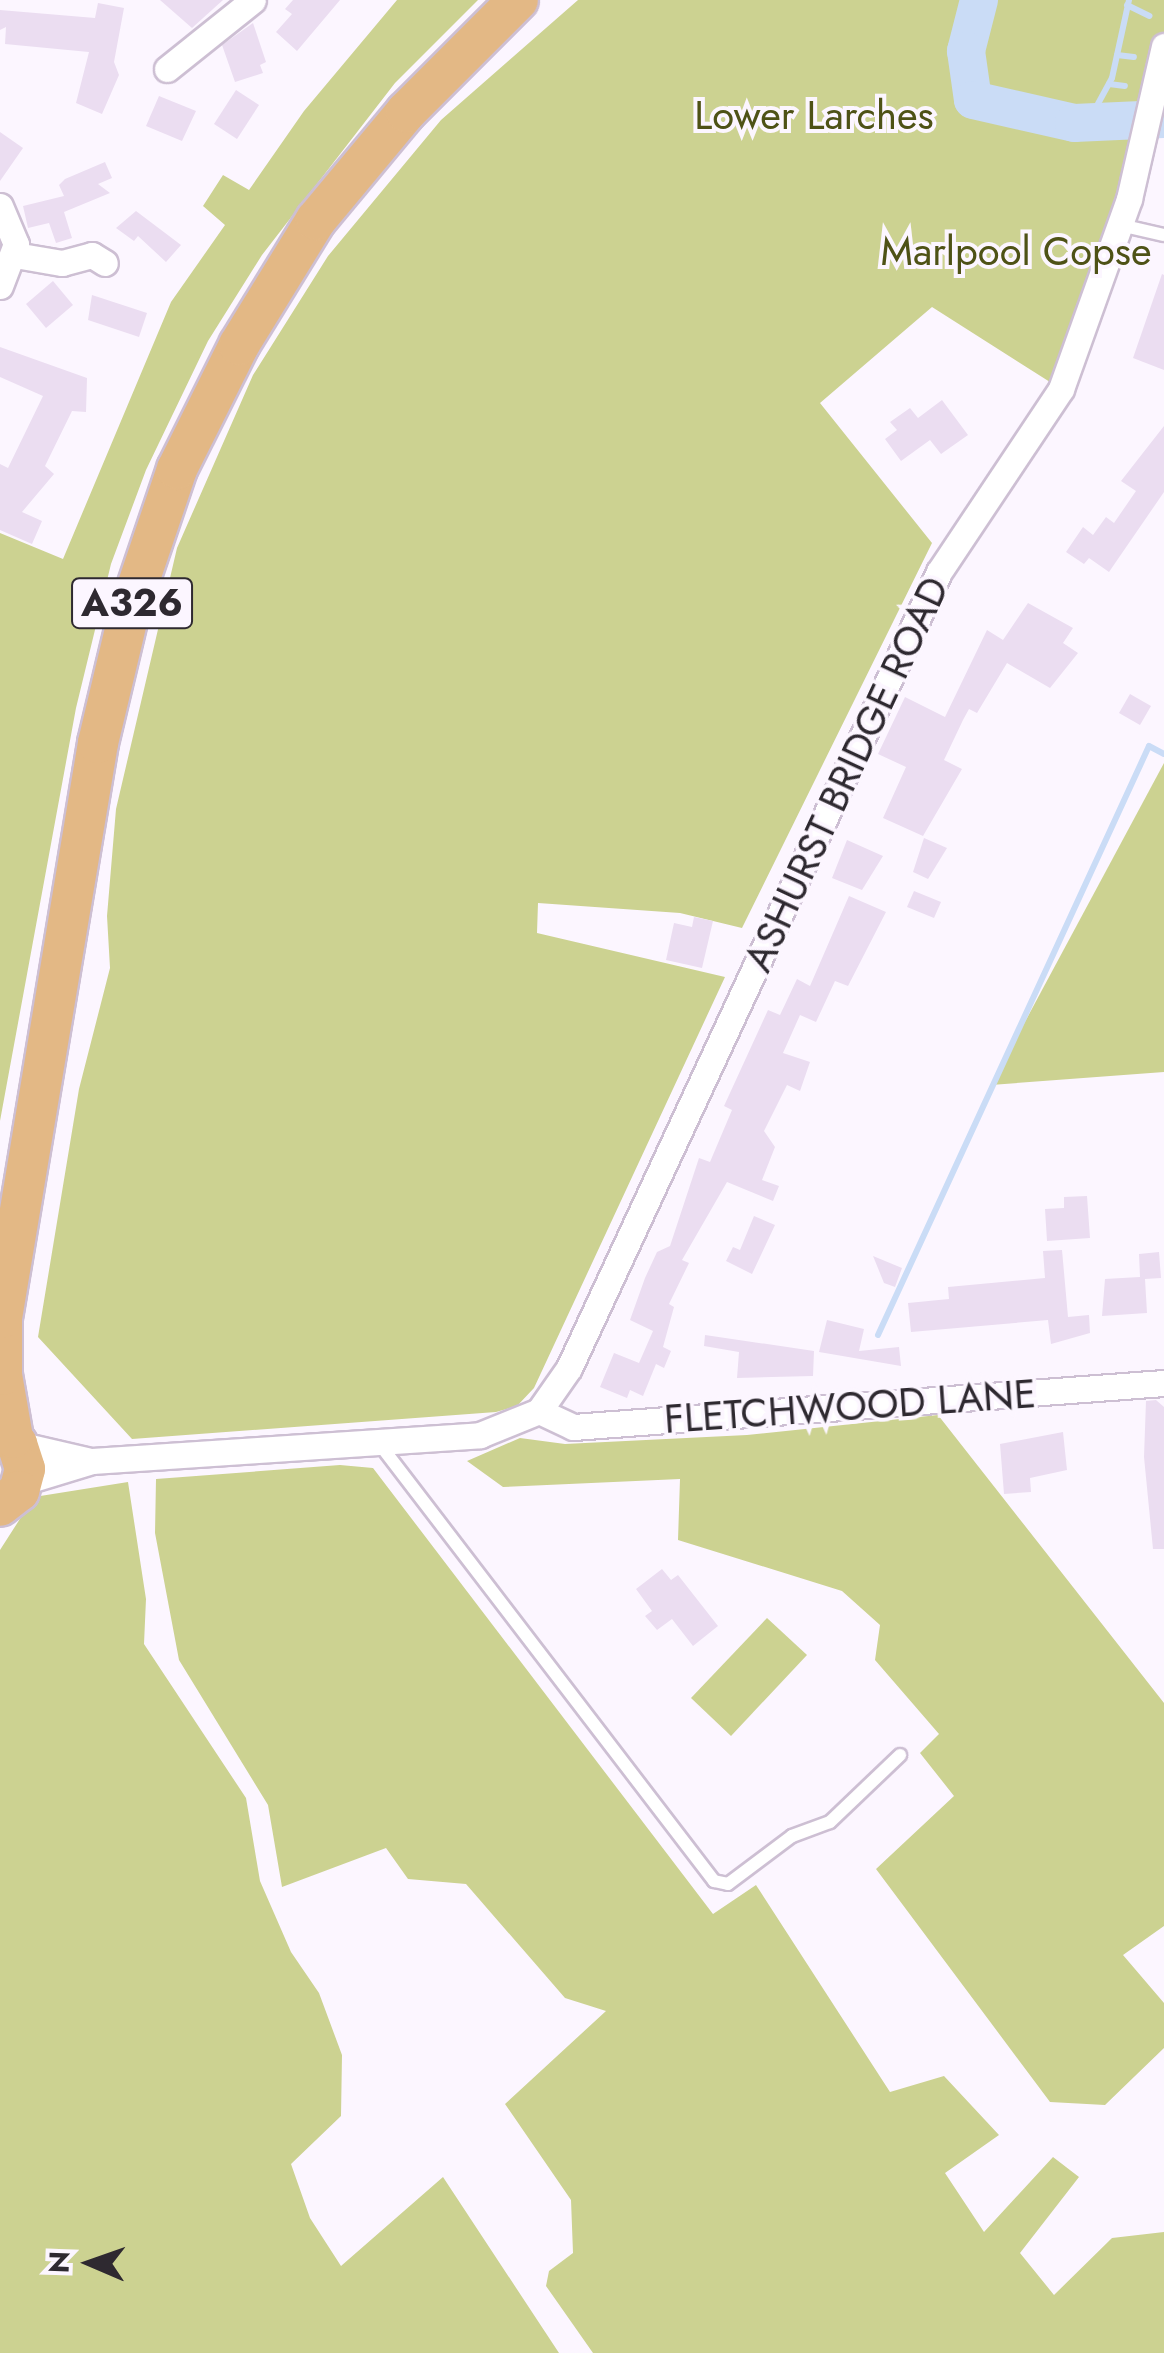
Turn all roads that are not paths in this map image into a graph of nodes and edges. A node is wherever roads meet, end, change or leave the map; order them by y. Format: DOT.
graph roads {
  1 [pos="253,0"];
  2 [pos="518,0"];
  3 [pos="1164,46"];
  4 [pos="167,69"];
  5 [pos="0,206"];
  6 [pos="1120,225"];
  7 [pos="1164,235"];
  8 [pos="15,255"];
  9 [pos="105,263"];
  10 [pos="0,286"];
  11 [pos="1,1321"];
  12 [pos="1164,1382"];
  13 [pos="539,1412"];
  14 [pos="378,1442"];
  15 [pos="92,1462"];
  16 [pos="8,1474"];
  17 [pos="900,1754"];
  1 -- 4 [label="street"];
  2 -- 11 [label="main road, A326"];
  3 -- 6 [label="street, ASHURST BRIDGE ROAD"];
  5 -- 8 [label="street"];
  6 -- 7 [label="lane"];
  6 -- 13 [label="street, ASHURST BRIDGE ROAD"];
  8 -- 9 [label="street"];
  8 -- 10 [label="street"];
  11 -- 16 [label="main road, A326"];
  12 -- 13 [label="street, FLETCHWOOD LANE"];
  13 -- 14 [label="street"];
  14 -- 15 [label="street"];
  14 -- 17 [label="lane"];
  15 -- 16 [label="street"];
  15 -- 16 [label="street"];
}
